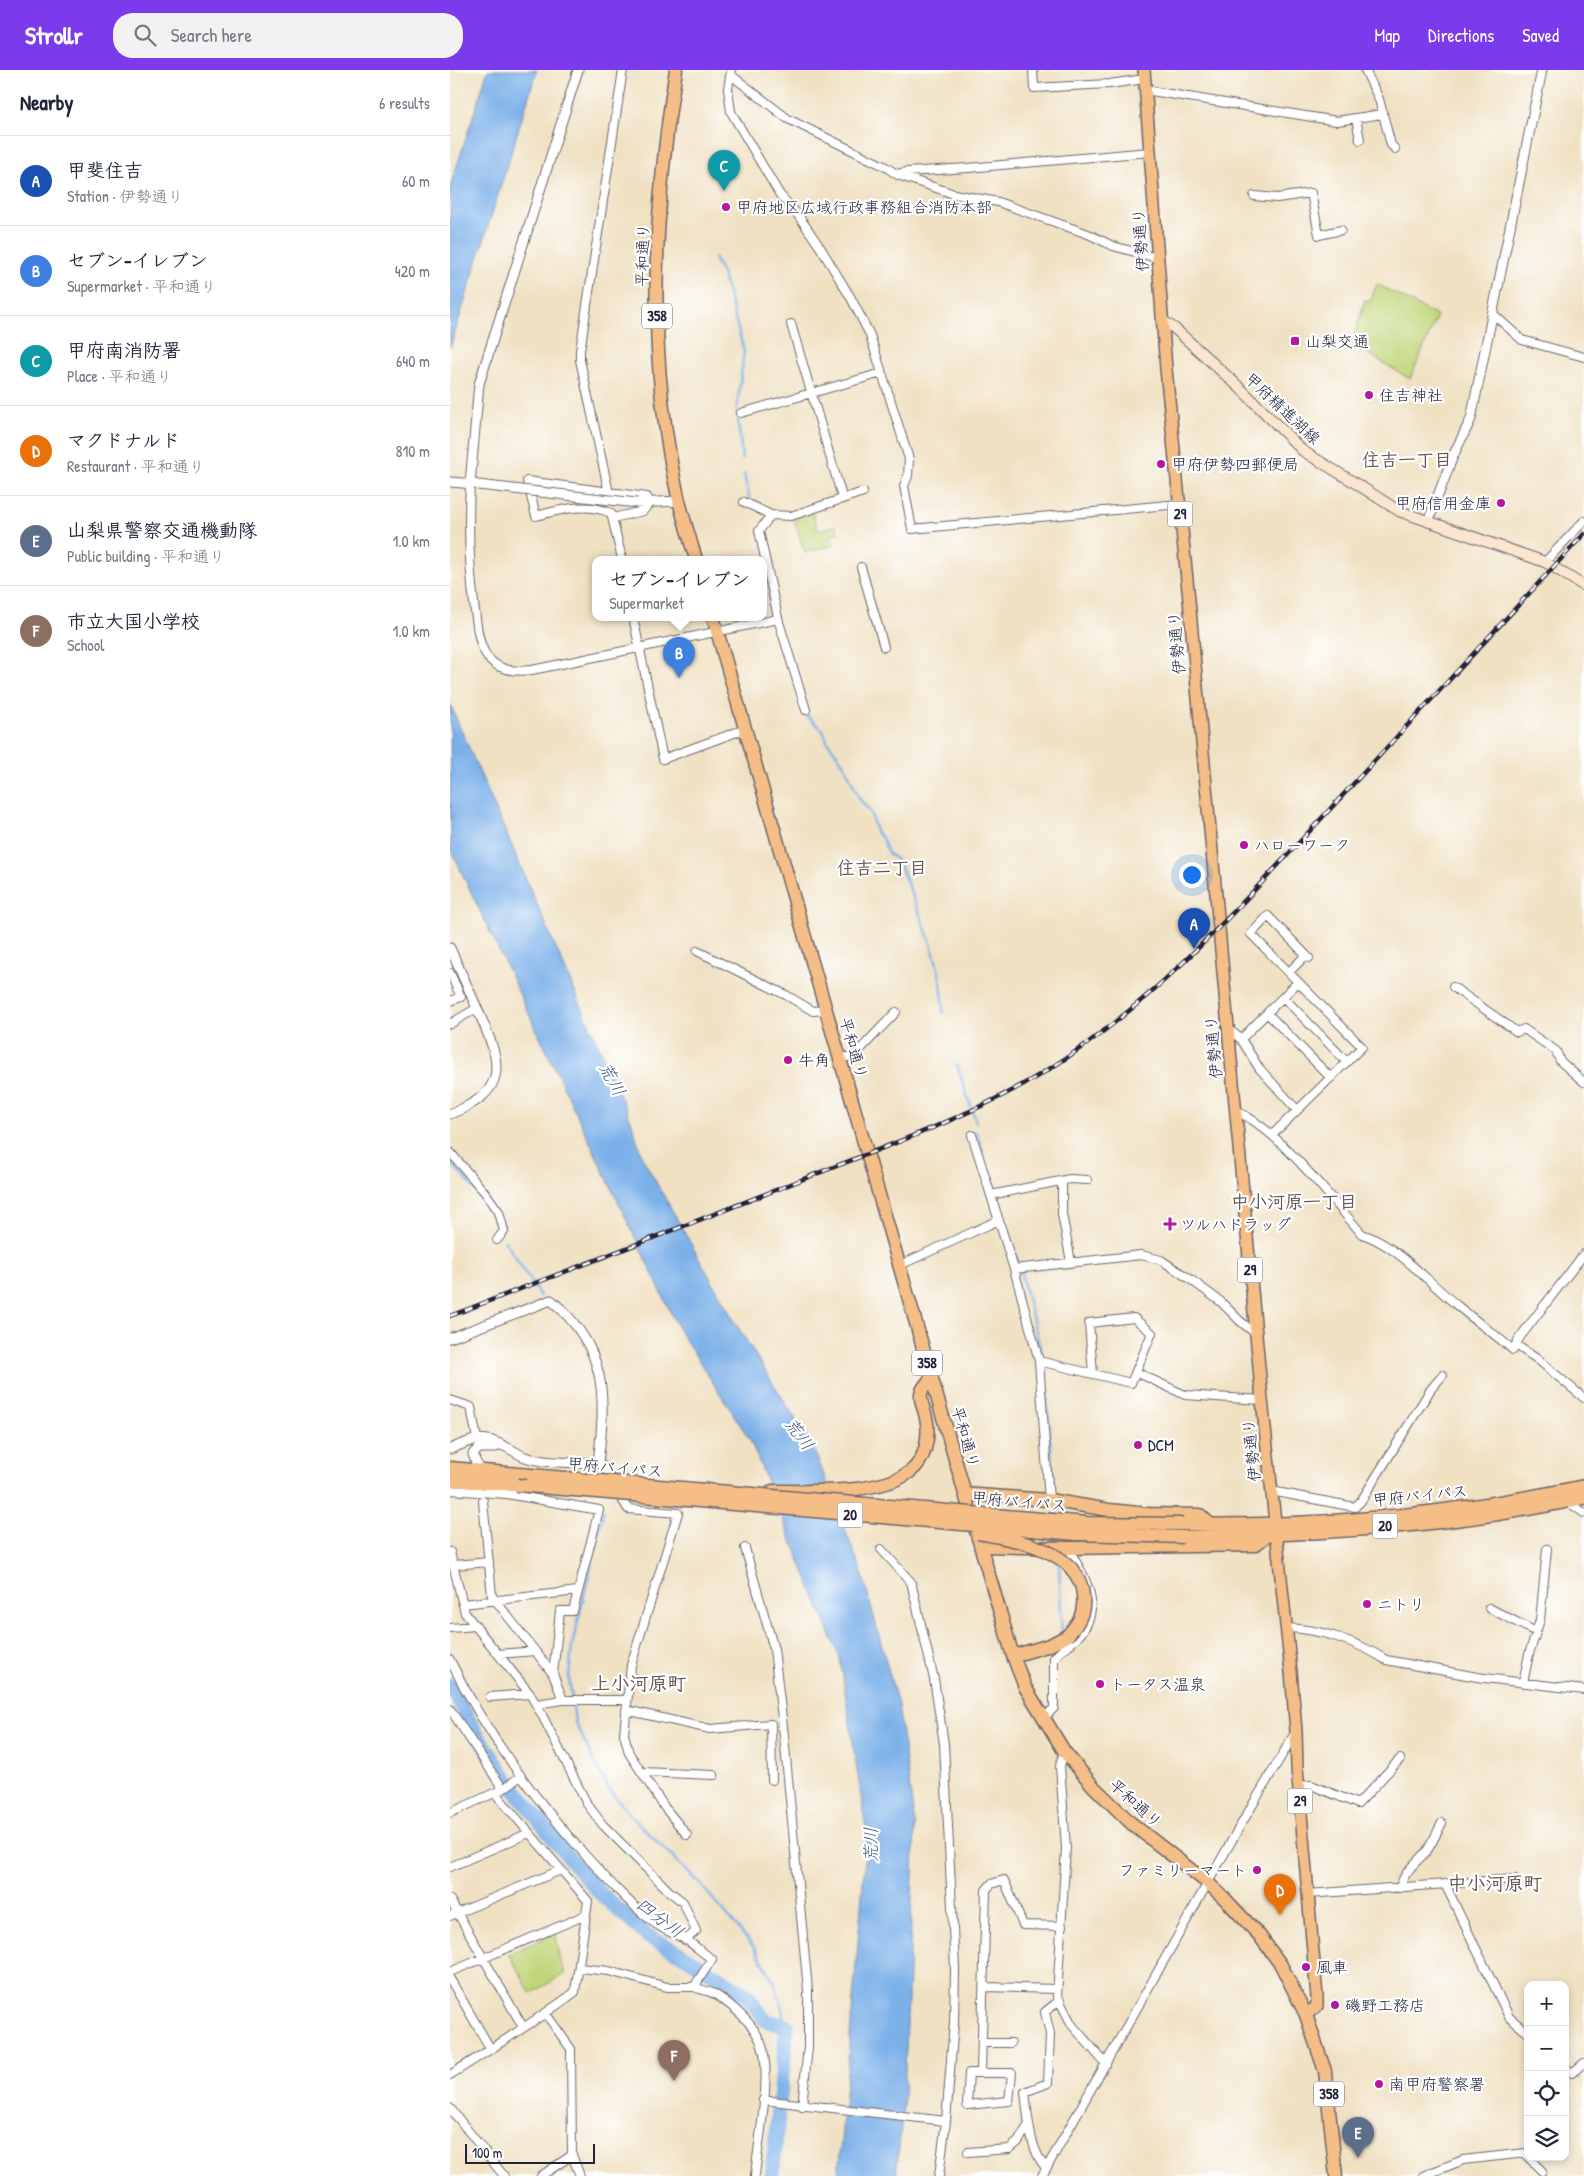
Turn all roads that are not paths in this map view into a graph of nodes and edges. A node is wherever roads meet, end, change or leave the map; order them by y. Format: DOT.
graph roads {
  1 [pos="578,70"];
  2 [pos="623,70"];
  3 [pos="676,70"];
  4 [pos="1033,70"];
  5 [pos="1365,70"];
  6 [pos="1542,70"];
  7 [pos="731,72"];
  8 [pos="1145,80"];
  9 [pos="1382,114"];
  10 [pos="1356,118"];
  11 [pos="1360,140"];
  12 [pos="1395,149"];
  13 [pos="1150,152"];
  14 [pos="896,174"];
  15 [pos="1254,196"];
  16 [pos="1341,230"];
  17 [pos="1157,258"];
  18 [pos="1492,313"];
  19 [pos="1163,321"];
  20 [pos="791,324"];
  21 [pos="1584,357"];
  22 [pos="882,373"];
  23 [pos="811,393"];
  24 [pos="741,413"];
  25 [pos="450,482"];
  26 [pos="470,484"];
  27 [pos="863,492"];
  28 [pos="609,493"];
  29 [pos="842,497"];
  30 [pos="679,501"];
  31 [pos="744,502"];
  32 [pos="650,503"];
  33 [pos="1179,504"];
  34 [pos="771,515"];
  35 [pos="613,518"];
  36 [pos="1584,520"];
  37 [pos="1428,522"];
  38 [pos="621,556"];
  39 [pos="695,556"];
  40 [pos="764,556"];
  41 [pos="1545,562"];
  42 [pos="861,567"];
  43 [pos="767,568"];
  44 [pos="1584,586"];
  45 [pos="778,620"];
  46 [pos="635,621"];
  47 [pos="714,621"];
  48 [pos="717,632"];
  49 [pos="640,647"];
  50 [pos="884,647"];
  51 [pos="806,710"];
  52 [pos="745,729"];
  53 [pos="450,948"];
  54 [pos="697,951"];
  55 [pos="1289,972"];
  56 [pos="450,973"];
  57 [pos="1298,982"];
  58 [pos="1453,988"];
  59 [pos="1283,998"];
  60 [pos="450,1001"];
  61 [pos="477,1008"];
  62 [pos="826,1010"];
  63 [pos="896,1012"];
  64 [pos="1267,1014"];
  65 [pos="450,1024"];
  66 [pos="1228,1029"];
  67 [pos="1241,1039"];
  68 [pos="839,1057"];
  69 [pos="1346,1062"];
  70 [pos="1331,1078"];
  71 [pos="1584,1082"];
  72 [pos="1297,1110"];
  73 [pos="1236,1112"];
  74 [pos="450,1114"];
  75 [pos="972,1135"];
  76 [pos="1272,1135"];
  77 [pos="450,1152"];
  78 [pos="1087,1180"];
  79 [pos="1062,1181"];
  80 [pos="991,1195"];
  81 [pos="999,1220"];
  82 [pos="498,1240"];
  83 [pos="1584,1254"];
  84 [pos="1071,1262"];
  85 [pos="900,1265"];
  86 [pos="1575,1265"];
  87 [pos="1014,1268"];
  88 [pos="1584,1268"];
  89 [pos="1256,1334"];
  90 [pos="450,1338"];
  91 [pos="1516,1345"];
  92 [pos="1039,1361"];
  93 [pos="1136,1372"];
  94 [pos="1093,1374"];
  95 [pos="1444,1375"];
  96 [pos="932,1378"];
  97 [pos="1584,1398"];
  98 [pos="450,1400"];
  99 [pos="1262,1400"];
  100 [pos="476,1434"];
  101 [pos="502,1445"];
  102 [pos="450,1448"];
  103 [pos="598,1464"];
  104 [pos="450,1468"];
  105 [pos="482,1471"];
  106 [pos="450,1480"];
  107 [pos="1584,1486"];
  108 [pos="450,1490"];
  109 [pos="1272,1491"];
  110 [pos="718,1492"];
  111 [pos="965,1494"];
  112 [pos="1584,1498"];
  113 [pos="1049,1500"];
  114 [pos="483,1501"];
  115 [pos="1568,1502"];
  116 [pos="1584,1513"];
  117 [pos="874,1517"];
  118 [pos="1211,1525"];
  119 [pos="1183,1531"];
  120 [pos="1272,1532"];
  121 [pos="981,1546"];
  122 [pos="745,1548"];
  123 [pos="1068,1548"];
  124 [pos="881,1549"];
  125 [pos="1547,1549"];
  126 [pos="450,1552"];
  127 [pos="489,1562"];
  128 [pos="454,1565"];
  129 [pos="578,1591"];
  130 [pos="495,1600"];
  131 [pos="463,1604"];
  132 [pos="1489,1608"];
  133 [pos="476,1626"];
  134 [pos="450,1628"];
  135 [pos="1287,1628"];
  136 [pos="1536,1632"];
  137 [pos="535,1651"];
  138 [pos="498,1654"];
  139 [pos="1013,1656"];
  140 [pos="450,1660"];
  141 [pos="553,1674"];
  142 [pos="1523,1683"];
  143 [pos="1584,1690"];
  144 [pos="530,1694"];
  145 [pos="490,1697"];
  146 [pos="564,1700"];
  147 [pos="627,1700"];
  148 [pos="536,1704"];
  149 [pos="450,1709"];
  150 [pos="626,1710"];
  151 [pos="1043,1719"];
  152 [pos="1296,1731"];
  153 [pos="1064,1751"];
  154 [pos="1400,1759"];
  155 [pos="642,1772"];
  156 [pos="714,1775"];
  157 [pos="519,1777"];
  158 [pos="772,1780"];
  159 [pos="1298,1786"];
  160 [pos="505,1788"];
  161 [pos="494,1793"];
  162 [pos="450,1813"];
  163 [pos="1442,1823"];
  164 [pos="529,1833"];
  165 [pos="687,1835"];
  166 [pos="450,1867"];
  167 [pos="561,1870"];
  168 [pos="1515,1879"];
  169 [pos="1209,1884"];
  170 [pos="1445,1884"];
  171 [pos="1400,1888"];
  172 [pos="1308,1894"];
  173 [pos="450,1900"];
  174 [pos="454,1915"];
  175 [pos="586,1915"];
  176 [pos="1062,1926"];
  177 [pos="685,1940"];
  178 [pos="483,1958"];
  179 [pos="578,1968"];
  180 [pos="450,1972"];
  181 [pos="450,1979"];
  182 [pos="694,1987"];
  183 [pos="983,1987"];
  184 [pos="1057,1989"];
  185 [pos="1060,2000"];
  186 [pos="546,2014"];
  187 [pos="1306,2015"];
  188 [pos="523,2027"];
  189 [pos="1524,2030"];
  190 [pos="982,2043"];
  191 [pos="1011,2043"];
  192 [pos="490,2048"];
  193 [pos="1584,2063"];
  194 [pos="1106,2064"];
  195 [pos="1569,2070"];
  196 [pos="981,2073"];
  197 [pos="450,2075"];
  198 [pos="763,2100"];
  199 [pos="802,2106"];
  200 [pos="450,2108"];
  201 [pos="946,2122"];
  202 [pos="1029,2124"];
  203 [pos="968,2152"];
  204 [pos="1524,2153"];
  205 [pos="572,2154"];
  206 [pos="1532,2161"];
  207 [pos="1046,2168"];
  208 [pos="1542,2171"];
  209 [pos="504,2176"];
  210 [pos="542,2176"];
  211 [pos="580,2176"];
  212 [pos="754,2176"];
  213 [pos="939,2176"];
  214 [pos="1042,2176"];
  215 [pos="1336,2176"];
  216 [pos="1423,2176"];
  1 -- 26 [label="street"];
  2 -- 28 [label="street"];
  3 -- 30 [label="highway, 平和通り / 358"];
  4 -- 8 [label="street"];
  5 -- 9 [label="street"];
  6 -- 18 [label="street"];
  7 -- 14 [label="street"];
  7 -- 22 [label="street"];
  8 -- 10 [label="street"];
  8 -- 13 [label="main road, 伊勢通り / 29"];
  9 -- 10 [label="street"];
  9 -- 12 [label="street"];
  10 -- 11 [label="street"];
  13 -- 14 [label="street"];
  13 -- 17 [label="main road, 伊勢通り / 29"];
  14 -- 17 [label="street"];
  15 -- 16 [label="street"];
  17 -- 19 [label="main road, 伊勢通り / 29"];
  18 -- 21 [label="street"];
  18 -- 37 [label="street"];
  19 -- 33 [label="main road, 伊勢通り / 29"];
  19 -- 37 [label="main road, 甲府精進湖線"];
  20 -- 23 [label="street"];
  22 -- 23 [label="street"];
  22 -- 33 [label="street"];
  23 -- 24 [label="street"];
  23 -- 29 [label="street"];
  25 -- 26 [label="street"];
  26 -- 32 [label="street, bridge"];
  26 -- 49 [label="street"];
  27 -- 29 [label="street"];
  28 -- 32 [label="street"];
  28 -- 35 [label="street"];
  29 -- 34 [label="street"];
  30 -- 32 [label="street"];
  30 -- 39 [label="highway, 平和通り / 358"];
  31 -- 34 [label="street"];
  32 -- 35 [label="street"];
  33 -- 66 [label="main road, 伊勢通り / 29"];
  34 -- 40 [label="street"];
  35 -- 38 [label="street"];
  36 -- 41 [label="street"];
  37 -- 41 [label="main road, 甲府精進湖線"];
  41 -- 44 [label="main road, 甲府精進湖線"];
  42 -- 50 [label="street"];
  43 -- 45 [label="street"];
  45 -- 48 [label="street"];
  45 -- 51 [label="street"];
  46 -- 49 [label="street"];
  47 -- 48 [label="highway, 平和通り / 358"];
  48 -- 49 [label="street"];
  48 -- 52 [label="highway, 平和通り / 358"];
  49 -- 52 [label="street"];
  52 -- 62 [label="highway, 平和通り / 358"];
  53 -- 61 [label="street"];
  54 -- 62 [label="street"];
  55 -- 55 [label="street"];
  55 -- 57 [label="street"];
  56 -- 60 [label="street"];
  57 -- 59 [label="street"];
  57 -- 69 [label="street"];
  58 -- 71 [label="street"];
  59 -- 64 [label="street"];
  59 -- 69 [label="street"];
  61 -- 65 [label="street"];
  61 -- 74 [label="street"];
  62 -- 68 [label="highway, 平和通り / 358"];
  63 -- 68 [label="street"];
  64 -- 67 [label="street"];
  64 -- 70 [label="street"];
  66 -- 67 [label="street"];
  66 -- 73 [label="main road, 伊勢通り / 29"];
  67 -- 72 [label="street"];
  68 -- 85 [label="highway, 平和通り / 358"];
  69 -- 70 [label="street"];
  70 -- 72 [label="street"];
  72 -- 76 [label="street"];
  73 -- 76 [label="street"];
  73 -- 89 [label="main road, 伊勢通り / 29"];
  75 -- 80 [label="street"];
  76 -- 91 [label="street"];
  77 -- 82 [label="street"];
  78 -- 79 [label="street"];
  79 -- 80 [label="street"];
  79 -- 84 [label="street"];
  80 -- 81 [label="street"];
  81 -- 85 [label="street"];
  81 -- 87 [label="street"];
  83 -- 86 [label="street"];
  84 -- 87 [label="street"];
  84 -- 89 [label="street"];
  85 -- 96 [label="highway, 平和通り / 358"];
  86 -- 88 [label="street"];
  86 -- 91 [label="street"];
  87 -- 92 [label="street"];
  89 -- 99 [label="main road, 伊勢通り / 29"];
  90 -- 103 [label="street"];
  91 -- 97 [label="street"];
  92 -- 94 [label="street"];
  92 -- 113 [label="street"];
  93 -- 94 [label="street"];
  93 -- 94 [label="street"];
  93 -- 99 [label="street"];
  95 -- 109 [label="street"];
  96 -- 110 [label="highway, bridge"];
  96 -- 111 [label="highway, 平和通り / 358"];
  98 -- 100 [label="street"];
  99 -- 109 [label="main road, 伊勢通り / 29"];
  101 -- 102 [label="street"];
  101 -- 103 [label="street"];
  101 -- 105 [label="street"];
  103 -- 147 [label="street"];
  104 -- 105 [label="highway, 甲府バイパス / 20"];
  105 -- 110 [label="highway, 甲府バイパス / 20, bridge"];
  106 -- 117 [label="highway, 甲府バイパス / 20, bridge"];
  107 -- 120 [label="highway, 甲府バイパス / 20"];
  108 -- 129 [label="street"];
  109 -- 120 [label="main road, 伊勢通り / 29"];
  110 -- 119 [label="highway, 甲府バイパス / 20, bridge"];
  111 -- 113 [label="highway"];
  111 -- 121 [label="highway, 平和通り / 358"];
  112 -- 115 [label="highway, 甲府バイパス / 20"];
  113 -- 118 [label="highway"];
  114 -- 127 [label="street"];
  115 -- 116 [label="street"];
  115 -- 120 [label="highway, 甲府バイパス / 20"];
  117 -- 119 [label="highway, 甲府バイパス / 20, bridge"];
  117 -- 139 [label="highway, bridge"];
  118 -- 119 [label="highway, 甲府バイパス / 20"];
  118 -- 120 [label="highway, 甲府バイパス / 20"];
  119 -- 120 [label="highway, 甲府バイパス / 20"];
  120 -- 123 [label="highway"];
  120 -- 135 [label="main road, 伊勢通り / 29"];
  121 -- 123 [label="highway"];
  121 -- 139 [label="highway, 平和通り / 358"];
  122 -- 199 [label="street"];
  123 -- 151 [label="street"];
  124 -- 201 [label="street"];
  125 -- 136 [label="street"];
  126 -- 128 [label="street"];
  127 -- 128 [label="street"];
  127 -- 130 [label="street"];
  128 -- 131 [label="street"];
  129 -- 130 [label="street"];
  129 -- 141 [label="street"];
  130 -- 131 [label="street"];
  130 -- 137 [label="street"];
  131 -- 133 [label="street"];
  132 -- 136 [label="street"];
  133 -- 134 [label="street"];
  133 -- 138 [label="street"];
  135 -- 142 [label="street"];
  135 -- 152 [label="main road, 伊勢通り / 29"];
  136 -- 142 [label="street"];
  137 -- 138 [label="street"];
  137 -- 141 [label="street"];
  138 -- 144 [label="street"];
  139 -- 151 [label="highway, 平和通り / 358"];
  140 -- 157 [label="street"];
  141 -- 146 [label="street"];
  142 -- 143 [label="street"];
  144 -- 145 [label="street"];
  144 -- 148 [label="street"];
  146 -- 147 [label="street"];
  146 -- 148 [label="street"];
  147 -- 150 [label="street"];
  148 -- 177 [label="street"];
  149 -- 160 [label="street"];
  150 -- 155 [label="street"];
  150 -- 158 [label="street"];
  151 -- 153 [label="highway, 平和通り / 358"];
  152 -- 159 [label="main road, 伊勢通り / 29"];
  152 -- 169 [label="street"];
  153 -- 169 [label="highway, 平和通り / 358"];
  153 -- 176 [label="street"];
  154 -- 159 [label="street"];
  155 -- 156 [label="street"];
  155 -- 165 [label="street"];
  157 -- 160 [label="street"];
  157 -- 177 [label="street"];
  159 -- 172 [label="main road, 伊勢通り / 29"];
  160 -- 161 [label="street"];
  161 -- 162 [label="street"];
  161 -- 164 [label="street"];
  163 -- 171 [label="street"];
  164 -- 166 [label="street"];
  164 -- 167 [label="street"];
  167 -- 174 [label="street"];
  167 -- 175 [label="street"];
  168 -- 170 [label="street"];
  169 -- 187 [label="highway, 平和通り / 358"];
  169 -- 194 [label="street"];
  170 -- 171 [label="street"];
  170 -- 189 [label="street"];
  171 -- 172 [label="street"];
  172 -- 187 [label="main road, 伊勢通り / 29"];
  173 -- 174 [label="street"];
  174 -- 178 [label="street"];
  175 -- 178 [label="street"];
  175 -- 179 [label="street"];
  176 -- 183 [label="street"];
  176 -- 184 [label="street"];
  177 -- 182 [label="street"];
  178 -- 180 [label="street"];
  178 -- 188 [label="street"];
  179 -- 182 [label="street"];
  179 -- 186 [label="street"];
  181 -- 192 [label="street"];
  182 -- 198 [label="street"];
  183 -- 184 [label="street"];
  183 -- 190 [label="street"];
  184 -- 185 [label="street"];
  185 -- 194 [label="street"];
  185 -- 202 [label="street"];
  186 -- 188 [label="street"];
  186 -- 205 [label="street"];
  187 -- 215 [label="highway, 平和通り / 358"];
  188 -- 192 [label="street"];
  190 -- 191 [label="street"];
  190 -- 196 [label="street"];
  192 -- 197 [label="street"];
  193 -- 195 [label="street"];
  194 -- 207 [label="street"];
  196 -- 196 [label="street"];
  198 -- 199 [label="street"];
  198 -- 212 [label="street"];
  199 -- 201 [label="street"];
  200 -- 209 [label="street"];
  201 -- 213 [label="street"];
  202 -- 203 [label="street"];
  202 -- 207 [label="street"];
  204 -- 216 [label="street"];
  205 -- 210 [label="street"];
  205 -- 211 [label="street"];
  206 -- 208 [label="street"];
  207 -- 214 [label="street"];
}
